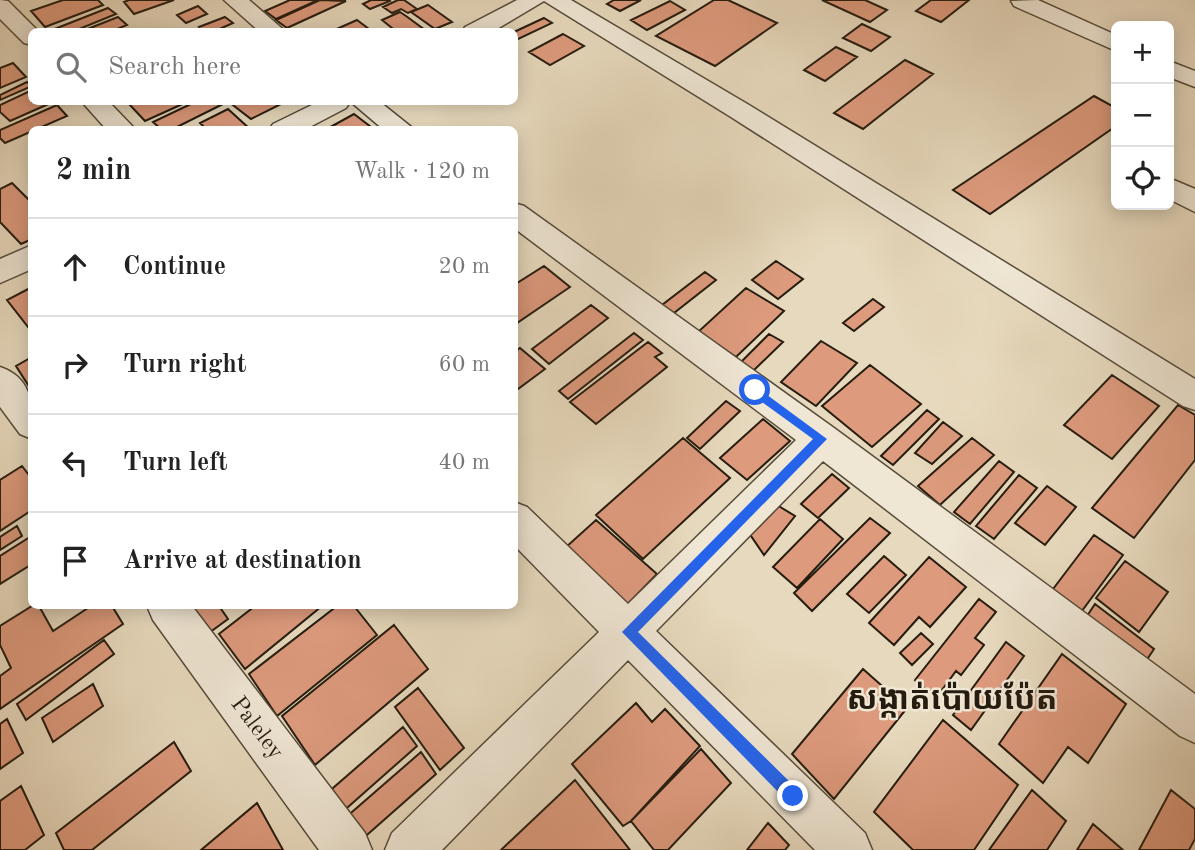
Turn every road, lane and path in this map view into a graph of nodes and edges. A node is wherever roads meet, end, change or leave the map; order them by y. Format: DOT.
graph roads {
  1 [pos="235,0"];
  2 [pos="534,0"];
  3 [pos="555,0"];
  4 [pos="1022,1"];
  5 [pos="0,6"];
  6 [pos="270,28"];
  7 [pos="481,28"];
  8 [pos="28,34"];
  9 [pos="1111,42"];
  10 [pos="98,105"];
  11 [pos="331,105"];
  12 [pos="368,105"];
  13 [pos="119,126"];
  14 [pos="290,126"];
  15 [pos="397,126"];
  16 [pos="1174,190"];
  17 [pos="1195,202"];
  18 [pos="518,216"];
  19 [pos="28,258"];
  20 [pos="0,272"];
  21 [pos="0,382"];
  22 [pos="1195,396"];
  23 [pos="28,419"];
  24 [pos="821,439"];
  25 [pos="518,523"];
  26 [pos="169,609"];
  27 [pos="629,632"];
  28 [pos="1195,721"];
  29 [pos="348,850"];
  30 [pos="409,850"];
  31 [pos="848,850"];
  1 -- 6 [label="street"];
  2 -- 7 [label="street"];
  3 -- 22 [label="street"];
  4 -- 9 [label="street"];
  5 -- 8 [label="street"];
  10 -- 13 [label="street"];
  11 -- 14 [label="street"];
  12 -- 15 [label="street"];
  16 -- 17 [label="street"];
  18 -- 24 [label="street"];
  19 -- 20 [label="street"];
  21 -- 23 [label="street"];
  24 -- 27 [label="street"];
  24 -- 28 [label="street"];
  25 -- 27 [label="street"];
  26 -- 29 [label="street, Paleley"];
  27 -- 30 [label="street"];
  27 -- 31 [label="street"];
}
